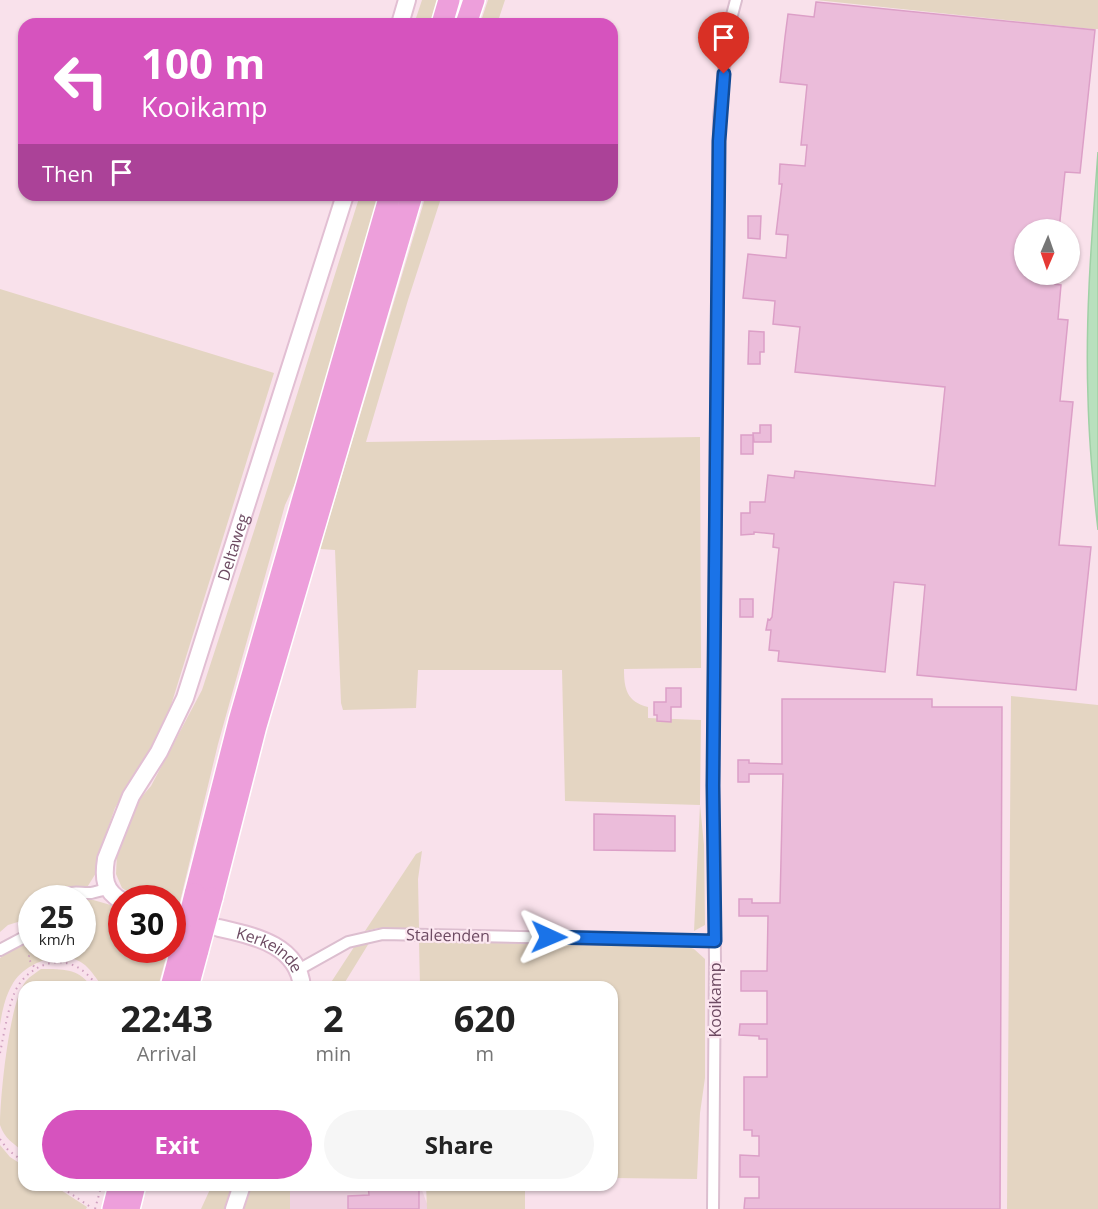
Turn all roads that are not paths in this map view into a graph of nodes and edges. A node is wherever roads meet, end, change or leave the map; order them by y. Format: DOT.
graph roads {
  1 [pos="407,0"];
  2 [pos="449,0"];
  3 [pos="474,0"];
  4 [pos="736,0"];
  5 [pos="402,18"];
  6 [pos="444,18"];
  7 [pos="468,18"];
  8 [pos="343,201"];
  9 [pos="388,201"];
  10 [pos="410,201"];
  11 [pos="107,889"];
  12 [pos="96,892"];
  13 [pos="203,896"];
  14 [pos="219,928"];
  15 [pos="18,940"];
  16 [pos="715,941"];
  17 [pos="190,948"];
  18 [pos="0,950"];
  19 [pos="298,970"];
  20 [pos="174,981"];
  21 [pos="188,981"];
  22 [pos="302,981"];
  23 [pos="118,1191"];
  24 [pos="134,1191"];
  25 [pos="240,1191"];
  26 [pos="113,1209"];
  27 [pos="129,1209"];
  28 [pos="234,1209"];
  29 [pos="713,1209"];
  1 -- 5 [label="street"];
  2 -- 6 [label="highway"];
  3 -- 7 [label="highway"];
  4 -- 16 [label="street, Kooikamp"];
  8 -- 11 [label="street, Deltaweg"];
  9 -- 13 [label="highway"];
  10 -- 13 [label="highway"];
  11 -- 12 [label="street"];
  13 -- 17 [label="highway, bridge"];
  14 -- 19 [label="street, Kerkeinde"];
  15 -- 18 [label="street"];
  16 -- 19 [label="street, Staleenden"];
  16 -- 29 [label="street, Kooikamp"];
  17 -- 20 [label="highway"];
  17 -- 21 [label="highway"];
  19 -- 22 [label="street, Kerkeinde"];
  23 -- 26 [label="highway"];
  24 -- 27 [label="highway"];
  25 -- 28 [label="street"];
}
